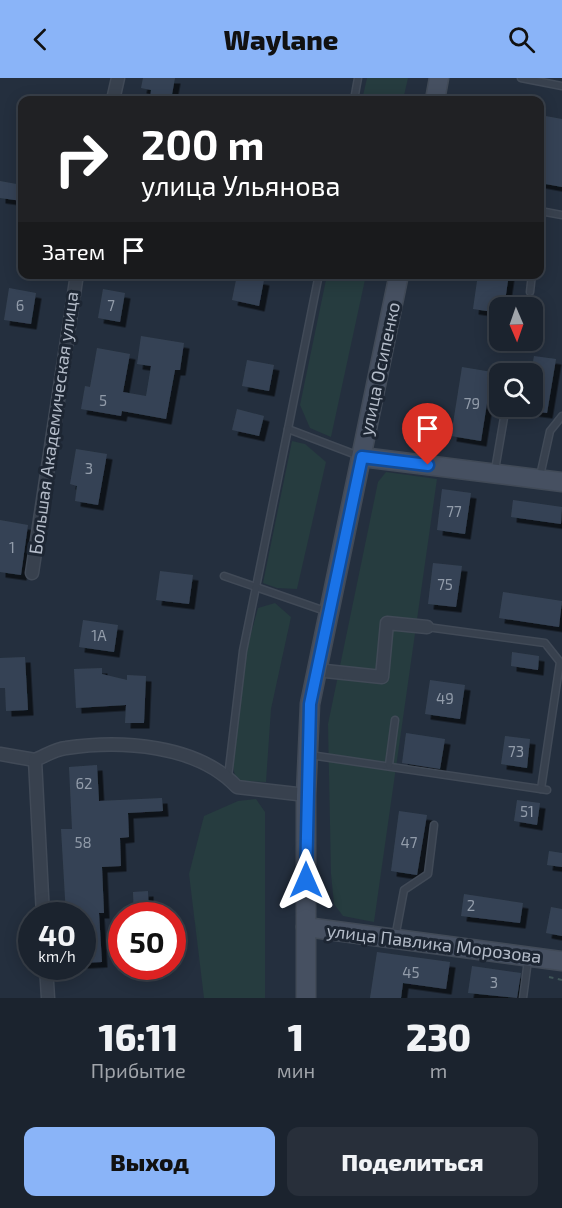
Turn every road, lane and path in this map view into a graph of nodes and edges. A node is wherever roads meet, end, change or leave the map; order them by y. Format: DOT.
graph roads {
  1 [pos="118,78"];
  2 [pos="358,78"];
  3 [pos="439,78"];
  4 [pos="521,78"];
  5 [pos="551,81"];
  6 [pos="562,86"];
  7 [pos="114,96"];
  8 [pos="355,96"];
  9 [pos="436,96"];
  10 [pos="544,212"];
  11 [pos="562,215"];
  12 [pos="76,279"];
  13 [pos="318,279"];
  14 [pos="398,279"];
  15 [pos="531,279"];
  16 [pos="530,292"];
  17 [pos="562,416"];
  18 [pos="504,417"];
  19 [pos="288,429"];
  20 [pos="362,457"];
  21 [pos="494,474"];
  22 [pos="539,479"];
  23 [pos="562,482"];
  24 [pos="32,573"];
  25 [pos="224,576"];
  26 [pos="254,587"];
  27 [pos="328,612"];
  28 [pos="427,627"];
  29 [pos="316,670"];
  30 [pos="395,720"];
  31 [pos="0,754"];
  32 [pos="307,754"];
  33 [pos="35,760"];
  34 [pos="389,765"];
  35 [pos="228,777"];
  36 [pos="306,795"];
  37 [pos="435,825"];
  38 [pos="42,902"];
  39 [pos="306,927"];
  40 [pos="395,939"];
  41 [pos="528,956"];
  42 [pos="562,960"];
  43 [pos="47,980"];
  44 [pos="48,998"];
  45 [pos="306,998"];
  46 [pos="523,998"];
  1 -- 7 [label="street"];
  2 -- 8 [label="lane"];
  3 -- 9 [label="main road"];
  4 -- 5 [label="lane"];
  5 -- 6 [label="lane"];
  10 -- 11 [label="lane"];
  12 -- 24 [label="street, Большая Академическая улица"];
  13 -- 19 [label="lane"];
  14 -- 20 [label="main road, улица Осипенко"];
  15 -- 16 [label="lane"];
  17 -- 22 [label="lane"];
  18 -- 21 [label="lane"];
  19 -- 20 [label="lane"];
  19 -- 26 [label="lane"];
  20 -- 21 [label="main road"];
  20 -- 27 [label="main road, улица Осипенко"];
  21 -- 22 [label="main road"];
  22 -- 23 [label="main road"];
  25 -- 26 [label="lane"];
  26 -- 27 [label="lane"];
  26 -- 35 [label="lane"];
  27 -- 29 [label="main road, улица Осипенко"];
  28 -- 29 [label="street"];
  28 -- 34 [label="lane"];
  29 -- 32 [label="main road, улица Осипенко"];
  30 -- 34 [label="lane"];
  31 -- 33 [label="street"];
  32 -- 34 [label="lane"];
  32 -- 36 [label="main road, улица Осипенко"];
  33 -- 35 [label="street"];
  33 -- 38 [label="street"];
  35 -- 36 [label="street"];
  36 -- 39 [label="main road, улица Осипенко"];
  37 -- 40 [label="lane"];
  39 -- 40 [label="main road, улица Павлика Морозова"];
  39 -- 45 [label="main road, улица Осипенко"];
  40 -- 41 [label="main road, улица Павлика Морозова"];
  41 -- 42 [label="main road, улица Павлика Морозова"];
  41 -- 46 [label="lane"];
  43 -- 44 [label="street"];
}
